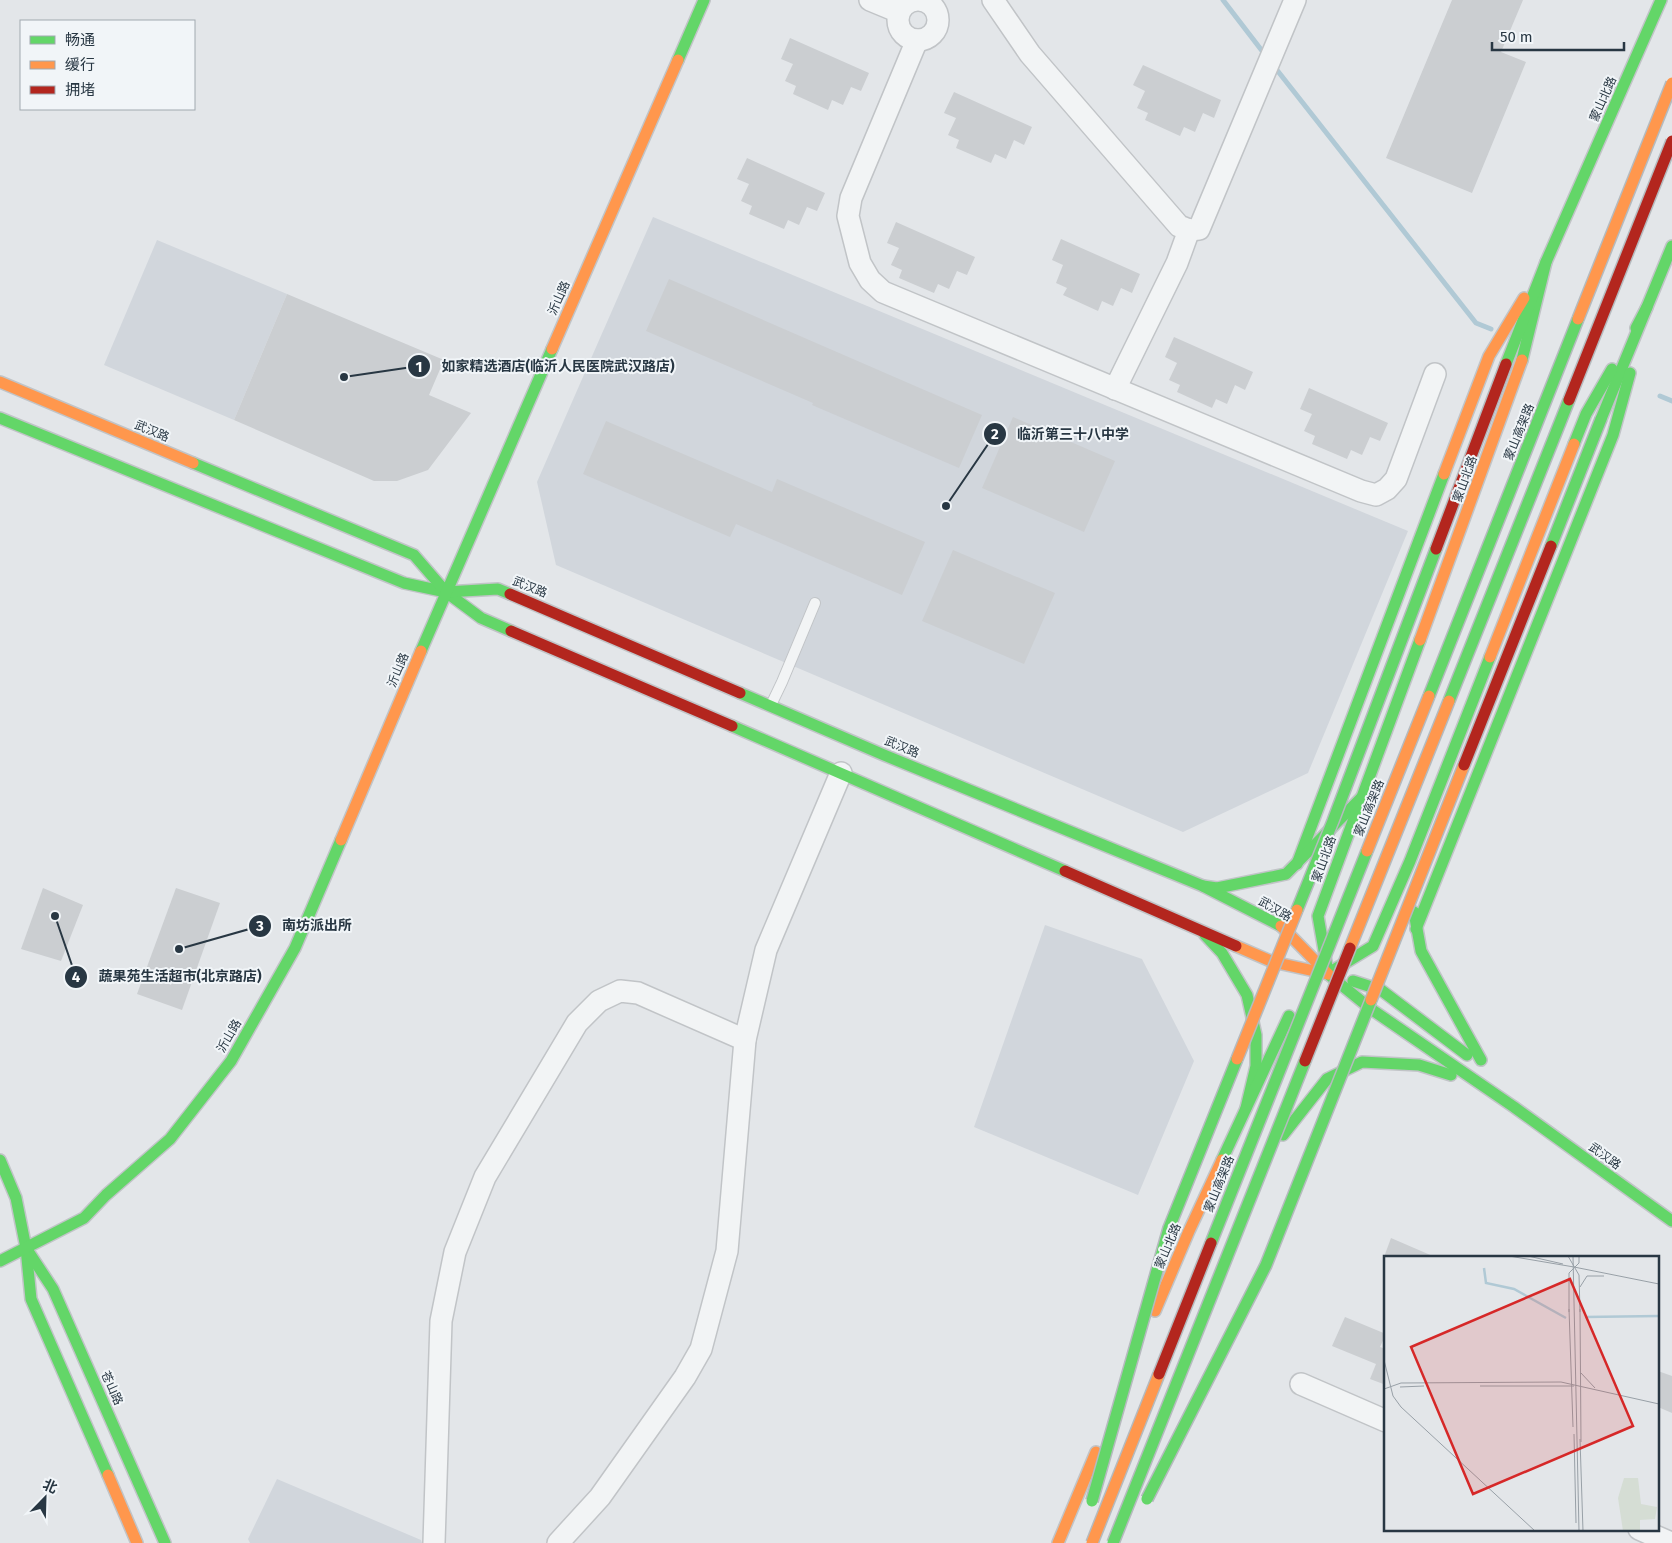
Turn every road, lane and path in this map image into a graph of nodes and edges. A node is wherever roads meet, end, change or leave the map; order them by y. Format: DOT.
graph roads {
  1 [pos="704,0"];
  2 [pos="870,0"];
  3 [pos="993,0"];
  4 [pos="1295,0"];
  5 [pos="1661,0"];
  6 [pos="935,3"];
  7 [pos="899,12"];
  8 [pos="917,40"];
  9 [pos="1672,83"];
  10 [pos="1672,141"];
  11 [pos="1189,230"];
  12 [pos="1672,246"];
  13 [pos="1546,262"];
  14 [pos="1647,307"];
  15 [pos="1435,374"];
  16 [pos="0,382"];
  17 [pos="1115,389"];
  18 [pos="0,418"];
  19 [pos="446,592"];
  20 [pos="815,603"];
  21 [pos="770,706"];
  22 [pos="841,773"];
  23 [pos="1361,798"];
  24 [pos="1410,861"];
  25 [pos="1297,864"];
  26 [pos="1204,886"];
  27 [pos="1416,929"];
  28 [pos="1203,932"];
  29 [pos="1328,974"];
  30 [pos="745,1040"];
  31 [pos="1478,1084"];
  32 [pos="1246,1108"];
  33 [pos="1283,1135"];
  34 [pos="0,1160"];
  35 [pos="1672,1221"];
  36 [pos="10,1228"];
  37 [pos="26,1248"];
  38 [pos="0,1261"];
  39 [pos="1301,1384"];
  40 [pos="1384,1419"];
  41 [pos="1088,1514"];
  42 [pos="1641,1530"];
  43 [pos="137,1543"];
  44 [pos="165,1543"];
  45 [pos="434,1543"];
  46 [pos="558,1543"];
  47 [pos="1058,1543"];
  48 [pos="1092,1543"];
  49 [pos="1113,1543"];
  50 [pos="1671,1543"];
  1 -- 19 [label="main road, 沂山路"];
  2 -- 7 [label="street"];
  3 -- 11 [label="street"];
  4 -- 11 [label="street"];
  5 -- 13 [label="main road, 蒙山北路"];
  6 -- 7 [label="street"];
  6 -- 8 [label="street"];
  7 -- 8 [label="street"];
  8 -- 17 [label="street"];
  9 -- 48 [label="main road, 蒙山高架路, bridge"];
  10 -- 49 [label="main road, bridge"];
  11 -- 17 [label="street"];
  12 -- 14 [label="main road, 蒙山北路"];
  13 -- 23 [label="main road, 蒙山北路"];
  13 -- 25 [label="main road"];
  13 -- 41 [label="main road, bridge"];
  14 -- 24 [label="main road, 蒙山北路"];
  14 -- 27 [label="main road"];
  14 -- 33 [label="main road, 蒙山北路, bridge"];
  15 -- 17 [label="street"];
  16 -- 19 [label="main road, 武汉路"];
  18 -- 19 [label="main road, 武汉路"];
  19 -- 21 [label="main road, 武汉路"];
  19 -- 22 [label="main road, 武汉路"];
  19 -- 37 [label="main road, 沂山路"];
  20 -- 21 [label="lane"];
  21 -- 26 [label="main road, 武汉路"];
  22 -- 28 [label="main road, 武汉路"];
  22 -- 30 [label="street"];
  23 -- 25 [label="main road"];
  23 -- 29 [label="main road, 蒙山北路"];
  24 -- 27 [label="main road"];
  24 -- 29 [label="main road, 蒙山北路"];
  25 -- 26 [label="main road"];
  26 -- 29 [label="main road, 武汉路"];
  27 -- 29 [label="main road, 武汉路"];
  28 -- 29 [label="main road, 武汉路"];
  28 -- 32 [label="main road"];
  29 -- 31 [label="main road, 武汉路"];
  29 -- 32 [label="main road, 蒙山北路"];
  29 -- 33 [label="main road, 蒙山北路"];
  30 -- 45 [label="street"];
  30 -- 46 [label="street"];
  31 -- 33 [label="main road"];
  31 -- 35 [label="main road, 武汉路"];
  32 -- 47 [label="main road, 蒙山北路"];
  34 -- 37 [label="main road, 苍山路"];
  36 -- 37 [label="main road, 苍山路"];
  37 -- 38 [label="main road, 沂山路"];
  37 -- 43 [label="main road, 苍山路"];
  37 -- 44 [label="main road, 苍山路"];
  39 -- 40 [label="street"];
  42 -- 50 [label="street"];
}
